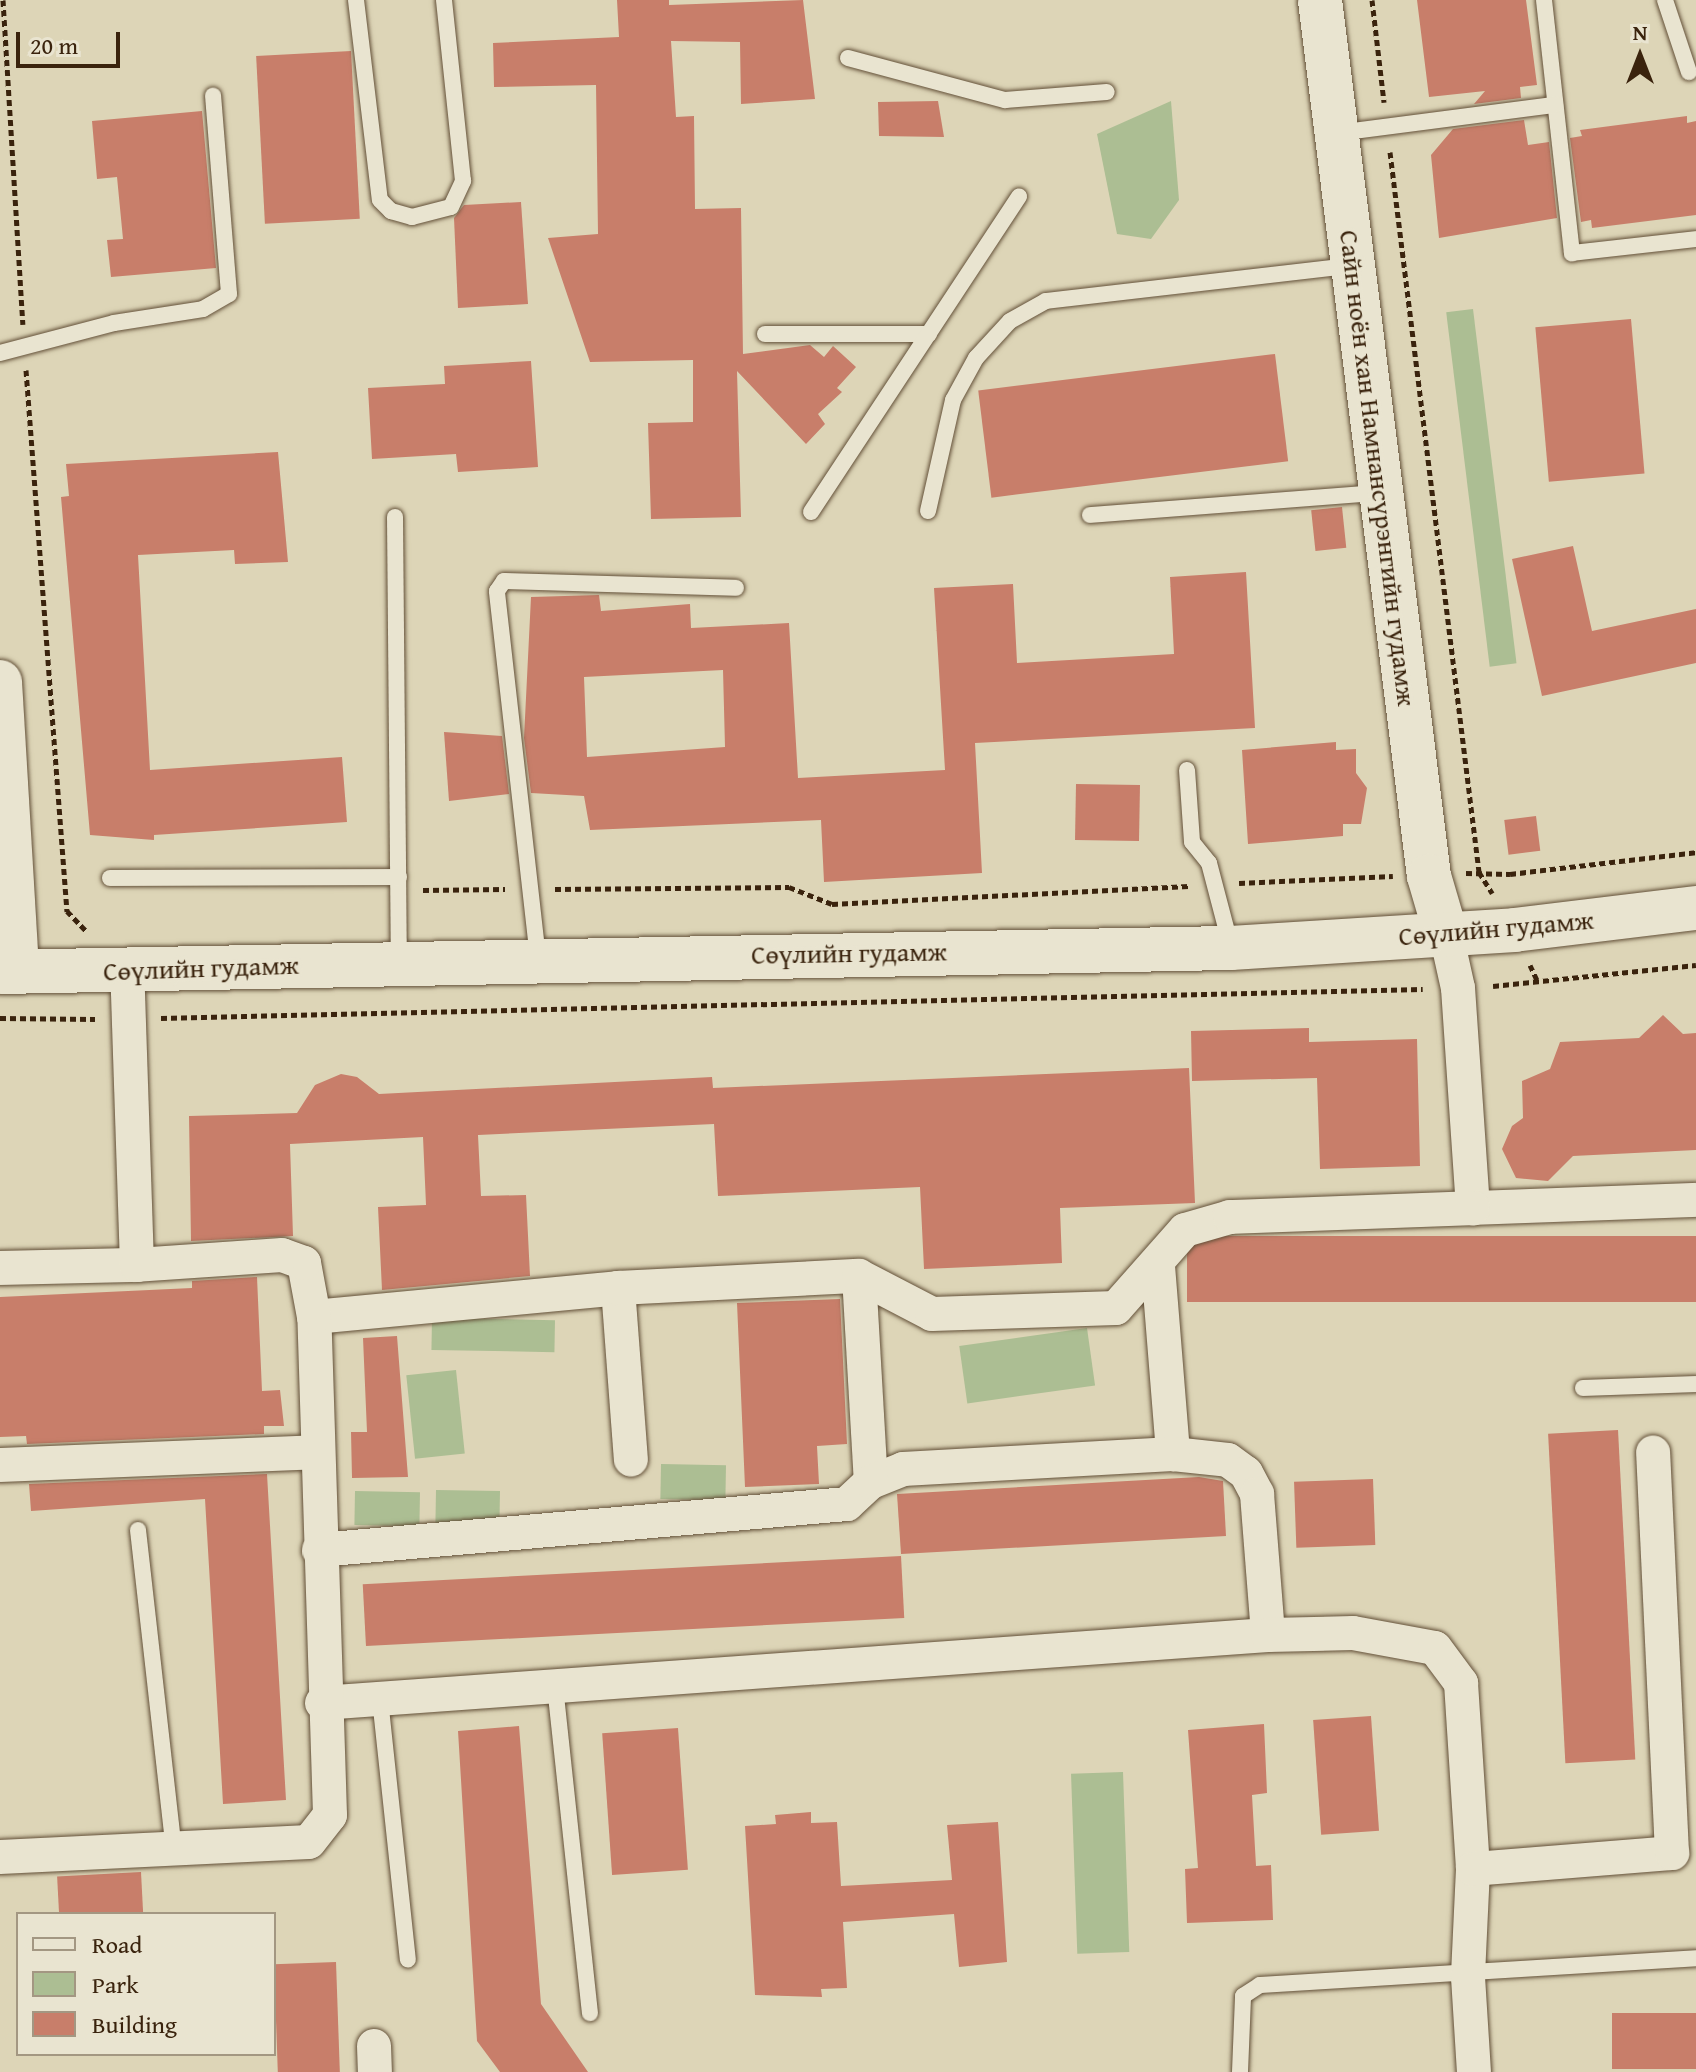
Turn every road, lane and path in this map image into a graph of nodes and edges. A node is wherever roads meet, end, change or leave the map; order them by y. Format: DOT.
graph roads {
  1 [pos="3,0"];
  2 [pos="356,0"];
  3 [pos="444,0"];
  4 [pos="1320,0"];
  5 [pos="1372,0"];
  6 [pos="1544,0"];
  7 [pos="1665,0"];
  8 [pos="848,58"];
  9 [pos="1689,72"];
  10 [pos="1107,92"];
  11 [pos="213,96"];
  12 [pos="1555,105"];
  13 [pos="1387,125"];
  14 [pos="1335,133"];
  15 [pos="1019,196"];
  16 [pos="1696,239"];
  17 [pos="1352,266"];
  18 [pos="765,334"];
  19 [pos="929,334"];
  20 [pos="24,351"];
  21 [pos="0,353"];
  22 [pos="1381,493"];
  23 [pos="928,511"];
  24 [pos="811,512"];
  25 [pos="1090,515"];
  26 [pos="395,517"];
  27 [pos="736,588"];
  28 [pos="0,682"];
  29 [pos="1187,770"];
  30 [pos="1696,852"];
  31 [pos="1479,872"];
  32 [pos="1429,876"];
  33 [pos="110,878"];
  34 [pos="399,883"];
  35 [pos="1216,884"];
  36 [pos="528,889"];
  37 [pos="1696,908"];
  38 [pos="1514,930"];
  39 [pos="1446,934"];
  40 [pos="1231,948"];
  41 [pos="113,958"];
  42 [pos="538,958"];
  43 [pos="399,962"];
  44 [pos="1696,965"];
  45 [pos="8,972"];
  46 [pos="1538,982"];
  47 [pos="1458,988"];
  48 [pos="0,1018"];
  49 [pos="127,1019"];
  50 [pos="1696,1200"];
  51 [pos="1473,1208"];
  52 [pos="137,1265"];
  53 [pos="1158,1266"];
  54 [pos="0,1268"];
  55 [pos="859,1276"];
  56 [pos="618,1288"];
  57 [pos="314,1317"];
  58 [pos="1696,1384"];
  59 [pos="1583,1388"];
  60 [pos="317,1452"];
  61 [pos="1653,1452"];
  62 [pos="1173,1454"];
  63 [pos="631,1460"];
  64 [pos="0,1465"];
  65 [pos="871,1482"];
  66 [pos="138,1530"];
  67 [pos="319,1550"];
  68 [pos="1268,1635"];
  69 [pos="555,1686"];
  70 [pos="380,1699"];
  71 [pos="322,1703"];
  72 [pos="174,1849"];
  73 [pos="0,1857"];
  74 [pos="1473,1869"];
  75 [pos="1696,1958"];
  76 [pos="408,1960"];
  77 [pos="1468,1977"];
  78 [pos="590,2013"];
  79 [pos="1240,2072"];
  80 [pos="1474,2072"];
  1 -- 20 [label="path"];
  2 -- 3 [label="lane"];
  4 -- 14 [label="main road, Сайн ноён хан Намнансүрэнгийн гудамж"];
  5 -- 13 [label="path"];
  6 -- 12 [label="lane"];
  7 -- 9 [label="lane"];
  8 -- 10 [label="lane"];
  11 -- 20 [label="lane"];
  12 -- 13 [label="lane"];
  12 -- 16 [label="lane"];
  13 -- 14 [label="lane"];
  13 -- 31 [label="path"];
  14 -- 17 [label="main road, Сайн ноён хан Намнансүрэнгийн гудамж"];
  15 -- 19 [label="lane"];
  17 -- 22 [label="main road, Сайн ноён хан Намнансүрэнгийн гудамж"];
  17 -- 23 [label="lane"];
  18 -- 19 [label="lane"];
  19 -- 24 [label="lane"];
  20 -- 21 [label="lane"];
  20 -- 41 [label="path"];
  22 -- 25 [label="lane"];
  22 -- 32 [label="main road, Сайн ноён хан Намнансүрэнгийн гудамж"];
  26 -- 34 [label="lane"];
  27 -- 36 [label="lane"];
  28 -- 45 [label="main road"];
  29 -- 35 [label="lane"];
  30 -- 31 [label="path"];
  31 -- 32 [label="path"];
  31 -- 38 [label="path"];
  32 -- 35 [label="path"];
  32 -- 39 [label="main road, Сайн ноён хан Намнансүрэнгийн гудамж"];
  33 -- 34 [label="lane"];
  34 -- 36 [label="path"];
  34 -- 43 [label="lane"];
  35 -- 36 [label="path"];
  35 -- 40 [label="lane"];
  36 -- 42 [label="lane"];
  37 -- 38 [label="main road, Сөүлийн гудамж"];
  38 -- 39 [label="main road, Сөүлийн гудамж"];
  38 -- 46 [label="path"];
  39 -- 40 [label="main road, Сөүлийн гудамж"];
  39 -- 47 [label="street"];
  40 -- 42 [label="main road, Сөүлийн гудамж"];
  41 -- 43 [label="main road, Сөүлийн гудамж"];
  41 -- 45 [label="main road, Сөүлийн гудамж"];
  41 -- 49 [label="street"];
  42 -- 43 [label="main road, Сөүлийн гудамж"];
  44 -- 46 [label="path"];
  46 -- 47 [label="path"];
  47 -- 49 [label="path"];
  47 -- 51 [label="street"];
  48 -- 49 [label="path"];
  49 -- 52 [label="street"];
  50 -- 51 [label="street"];
  51 -- 53 [label="street"];
  52 -- 54 [label="street"];
  52 -- 57 [label="street"];
  53 -- 55 [label="street"];
  53 -- 62 [label="street"];
  55 -- 56 [label="street"];
  55 -- 65 [label="street"];
  56 -- 57 [label="street"];
  56 -- 63 [label="street"];
  57 -- 60 [label="street"];
  58 -- 59 [label="lane"];
  60 -- 64 [label="street"];
  60 -- 67 [label="street"];
  61 -- 74 [label="street"];
  62 -- 65 [label="street"];
  62 -- 68 [label="street"];
  65 -- 67 [label="street"];
  66 -- 72 [label="lane"];
  67 -- 71 [label="street"];
  68 -- 69 [label="street"];
  68 -- 74 [label="street"];
  69 -- 70 [label="street"];
  69 -- 78 [label="lane"];
  70 -- 71 [label="street"];
  70 -- 76 [label="lane"];
  71 -- 72 [label="street"];
  72 -- 73 [label="street"];
  74 -- 77 [label="street"];
  75 -- 77 [label="lane"];
  77 -- 79 [label="lane"];
  77 -- 80 [label="street"];
}
